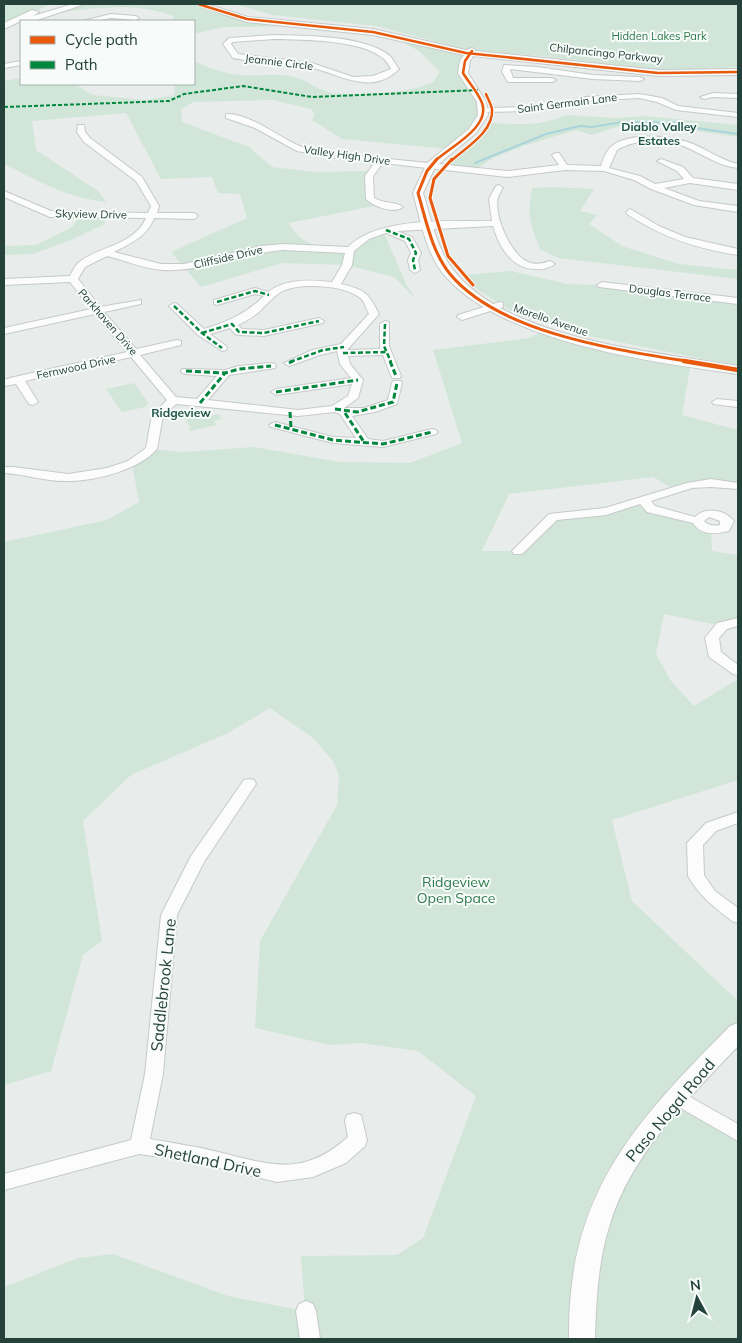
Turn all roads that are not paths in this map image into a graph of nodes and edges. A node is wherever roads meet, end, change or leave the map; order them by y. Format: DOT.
graph roads {
  1 [pos="51,4"];
  2 [pos="81,4"];
  3 [pos="198,4"];
  4 [pos="248,9"];
  5 [pos="273,15"];
  6 [pos="136,18"];
  7 [pos="29,20"];
  8 [pos="91,20"];
  9 [pos="20,23"];
  10 [pos="4,27"];
  11 [pos="342,28"];
  12 [pos="405,33"];
  13 [pos="330,41"];
  14 [pos="475,52"];
  15 [pos="578,62"];
  16 [pos="20,63"];
  17 [pos="4,66"];
  18 [pos="738,67"];
  19 [pos="567,72"];
  20 [pos="738,72"];
  21 [pos="640,79"];
  22 [pos="552,80"];
  23 [pos="738,96"];
  24 [pos="611,97"];
  25 [pos="704,97"];
  26 [pos="617,106"];
  27 [pos="488,110"];
  28 [pos="738,115"];
  29 [pos="229,116"];
  30 [pos="81,126"];
  31 [pos="556,155"];
  32 [pos="381,160"];
  33 [pos="661,161"];
  34 [pos="436,166"];
  35 [pos="738,166"];
  36 [pos="565,167"];
  37 [pos="604,169"];
  38 [pos="690,180"];
  39 [pos="654,187"];
  40 [pos="499,188"];
  41 [pos="738,188"];
  42 [pos="4,194"];
  43 [pos="399,207"];
  44 [pos="738,209"];
  45 [pos="630,212"];
  46 [pos="153,215"];
  47 [pos="194,216"];
  48 [pos="497,223"];
  49 [pos="434,226"];
  50 [pos="386,230"];
  51 [pos="350,250"];
  52 [pos="738,252"];
  53 [pos="107,253"];
  54 [pos="550,264"];
  55 [pos="415,270"];
  56 [pos="73,279"];
  57 [pos="4,282"];
  58 [pos="335,285"];
  59 [pos="602,285"];
  60 [pos="269,295"];
  61 [pos="738,301"];
  62 [pos="138,302"];
  63 [pos="217,302"];
  64 [pos="174,306"];
  65 [pos="496,306"];
  66 [pos="96,311"];
  67 [pos="462,317"];
  68 [pos="319,321"];
  69 [pos="232,324"];
  70 [pos="385,324"];
  71 [pos="4,331"];
  72 [pos="202,333"];
  73 [pos="177,343"];
  74 [pos="222,348"];
  75 [pos="344,350"];
  76 [pos="387,352"];
  77 [pos="136,354"];
  78 [pos="289,363"];
  79 [pos="271,366"];
  80 [pos="738,366"];
  81 [pos="738,370"];
  82 [pos="186,371"];
  83 [pos="225,373"];
  84 [pos="18,379"];
  85 [pos="397,379"];
  86 [pos="358,380"];
  87 [pos="4,383"];
  88 [pos="276,392"];
  89 [pos="173,400"];
  90 [pos="33,402"];
  91 [pos="717,402"];
  92 [pos="200,403"];
  93 [pos="738,404"];
  94 [pos="340,411"];
  95 [pos="290,412"];
  96 [pos="275,425"];
  97 [pos="291,429"];
  98 [pos="432,432"];
  99 [pos="364,442"];
  100 [pos="4,470"];
  101 [pos="738,486"];
  102 [pos="643,500"];
  103 [pos="698,521"];
  104 [pos="518,551"];
  105 [pos="738,622"];
  106 [pos="738,671"];
  107 [pos="250,784"];
  108 [pos="738,817"];
  109 [pos="738,917"];
  110 [pos="738,1032"];
  111 [pos="676,1097"];
  112 [pos="354,1121"];
  113 [pos="738,1133"];
  114 [pos="139,1146"];
  115 [pos="4,1182"];
  116 [pos="306,1311"];
  117 [pos="310,1339"];
  118 [pos="582,1339"];
  1 -- 10 [label="street"];
  2 -- 7 [label="street"];
  3 -- 11 [label="street"];
  4 -- 5 [label="street"];
  5 -- 11 [label="street"];
  5 -- 12 [label="street"];
  6 -- 8 [label="street"];
  9 -- 10 [label="street"];
  11 -- 12 [label="street"];
  11 -- 13 [label="street"];
  11 -- 14 [label="street"];
  12 -- 14 [label="street"];
  13 -- 13 [label="street, Jeannie Circle"];
  14 -- 15 [label="street, Chilpancingo Parkway"];
  14 -- 15 [label="street, Chilpancingo Parkway"];
  14 -- 27 [label="street"];
  15 -- 18 [label="street, Chilpancingo Parkway"];
  15 -- 19 [label="street"];
  15 -- 20 [label="street, Chilpancingo Parkway"];
  16 -- 17 [label="street"];
  19 -- 21 [label="street"];
  19 -- 22 [label="street"];
  23 -- 25 [label="street"];
  24 -- 26 [label="street"];
  24 -- 27 [label="street, Saint Germain Lane"];
  24 -- 28 [label="street, Saint Germain Lane"];
  27 -- 34 [label="street, Morello Avenue"];
  29 -- 32 [label="street, Valley High Drive"];
  30 -- 46 [label="street"];
  31 -- 36 [label="street"];
  32 -- 34 [label="street, Valley High Drive"];
  32 -- 43 [label="street"];
  33 -- 38 [label="street"];
  34 -- 36 [label="street"];
  34 -- 49 [label="street, Morello Avenue"];
  35 -- 37 [label="street"];
  36 -- 37 [label="street"];
  37 -- 39 [label="street"];
  38 -- 39 [label="street"];
  38 -- 41 [label="street"];
  39 -- 44 [label="street"];
  40 -- 48 [label="street"];
  42 -- 46 [label="street, Skyview Drive"];
  45 -- 52 [label="street"];
  46 -- 47 [label="street, Skyview Drive"];
  46 -- 53 [label="street, Parkhaven Drive"];
  48 -- 49 [label="street"];
  48 -- 54 [label="street"];
  49 -- 50 [label="street"];
  49 -- 65 [label="street, Morello Avenue"];
  50 -- 51 [label="street"];
  50 -- 55 [label="street"];
  51 -- 53 [label="street, Cliffside Drive"];
  51 -- 58 [label="street"];
  53 -- 56 [label="street, Parkhaven Drive"];
  56 -- 57 [label="street"];
  56 -- 66 [label="street, Parkhaven Drive"];
  58 -- 60 [label="street"];
  58 -- 75 [label="street"];
  59 -- 61 [label="street, Douglas Terrace"];
  60 -- 63 [label="street"];
  60 -- 69 [label="street"];
  62 -- 66 [label="street"];
  64 -- 72 [label="street"];
  65 -- 67 [label="street"];
  65 -- 80 [label="street, Morello Avenue"];
  65 -- 81 [label="street, Morello Avenue"];
  66 -- 71 [label="street"];
  66 -- 77 [label="street, Parkhaven Drive"];
  68 -- 69 [label="street"];
  69 -- 72 [label="street"];
  70 -- 76 [label="street"];
  72 -- 74 [label="street"];
  73 -- 77 [label="street, Fernwood Drive"];
  75 -- 76 [label="street"];
  75 -- 78 [label="street"];
  75 -- 86 [label="street"];
  76 -- 85 [label="street"];
  77 -- 84 [label="street, Fernwood Drive"];
  77 -- 89 [label="street, Parkhaven Drive"];
  79 -- 83 [label="street"];
  82 -- 83 [label="street"];
  83 -- 92 [label="street"];
  84 -- 87 [label="street, Fernwood Drive"];
  84 -- 90 [label="street"];
  85 -- 94 [label="street"];
  86 -- 88 [label="street"];
  86 -- 94 [label="street"];
  89 -- 92 [label="street"];
  89 -- 100 [label="street"];
  91 -- 93 [label="street"];
  92 -- 95 [label="street"];
  94 -- 95 [label="street"];
  94 -- 99 [label="street"];
  95 -- 97 [label="street"];
  96 -- 97 [label="street"];
  97 -- 99 [label="street"];
  98 -- 99 [label="street"];
  101 -- 102 [label="street"];
  102 -- 103 [label="street"];
  102 -- 104 [label="street"];
  105 -- 106 [label="street"];
  107 -- 114 [label="street, Saddlebrook Lane"];
  108 -- 109 [label="street"];
  110 -- 111 [label="street, Paso Nogal Road"];
  111 -- 113 [label="street"];
  111 -- 118 [label="street, Paso Nogal Road"];
  112 -- 114 [label="street, Shetland Drive"];
  114 -- 115 [label="street, Shetland Drive"];
  116 -- 117 [label="street"];
}
